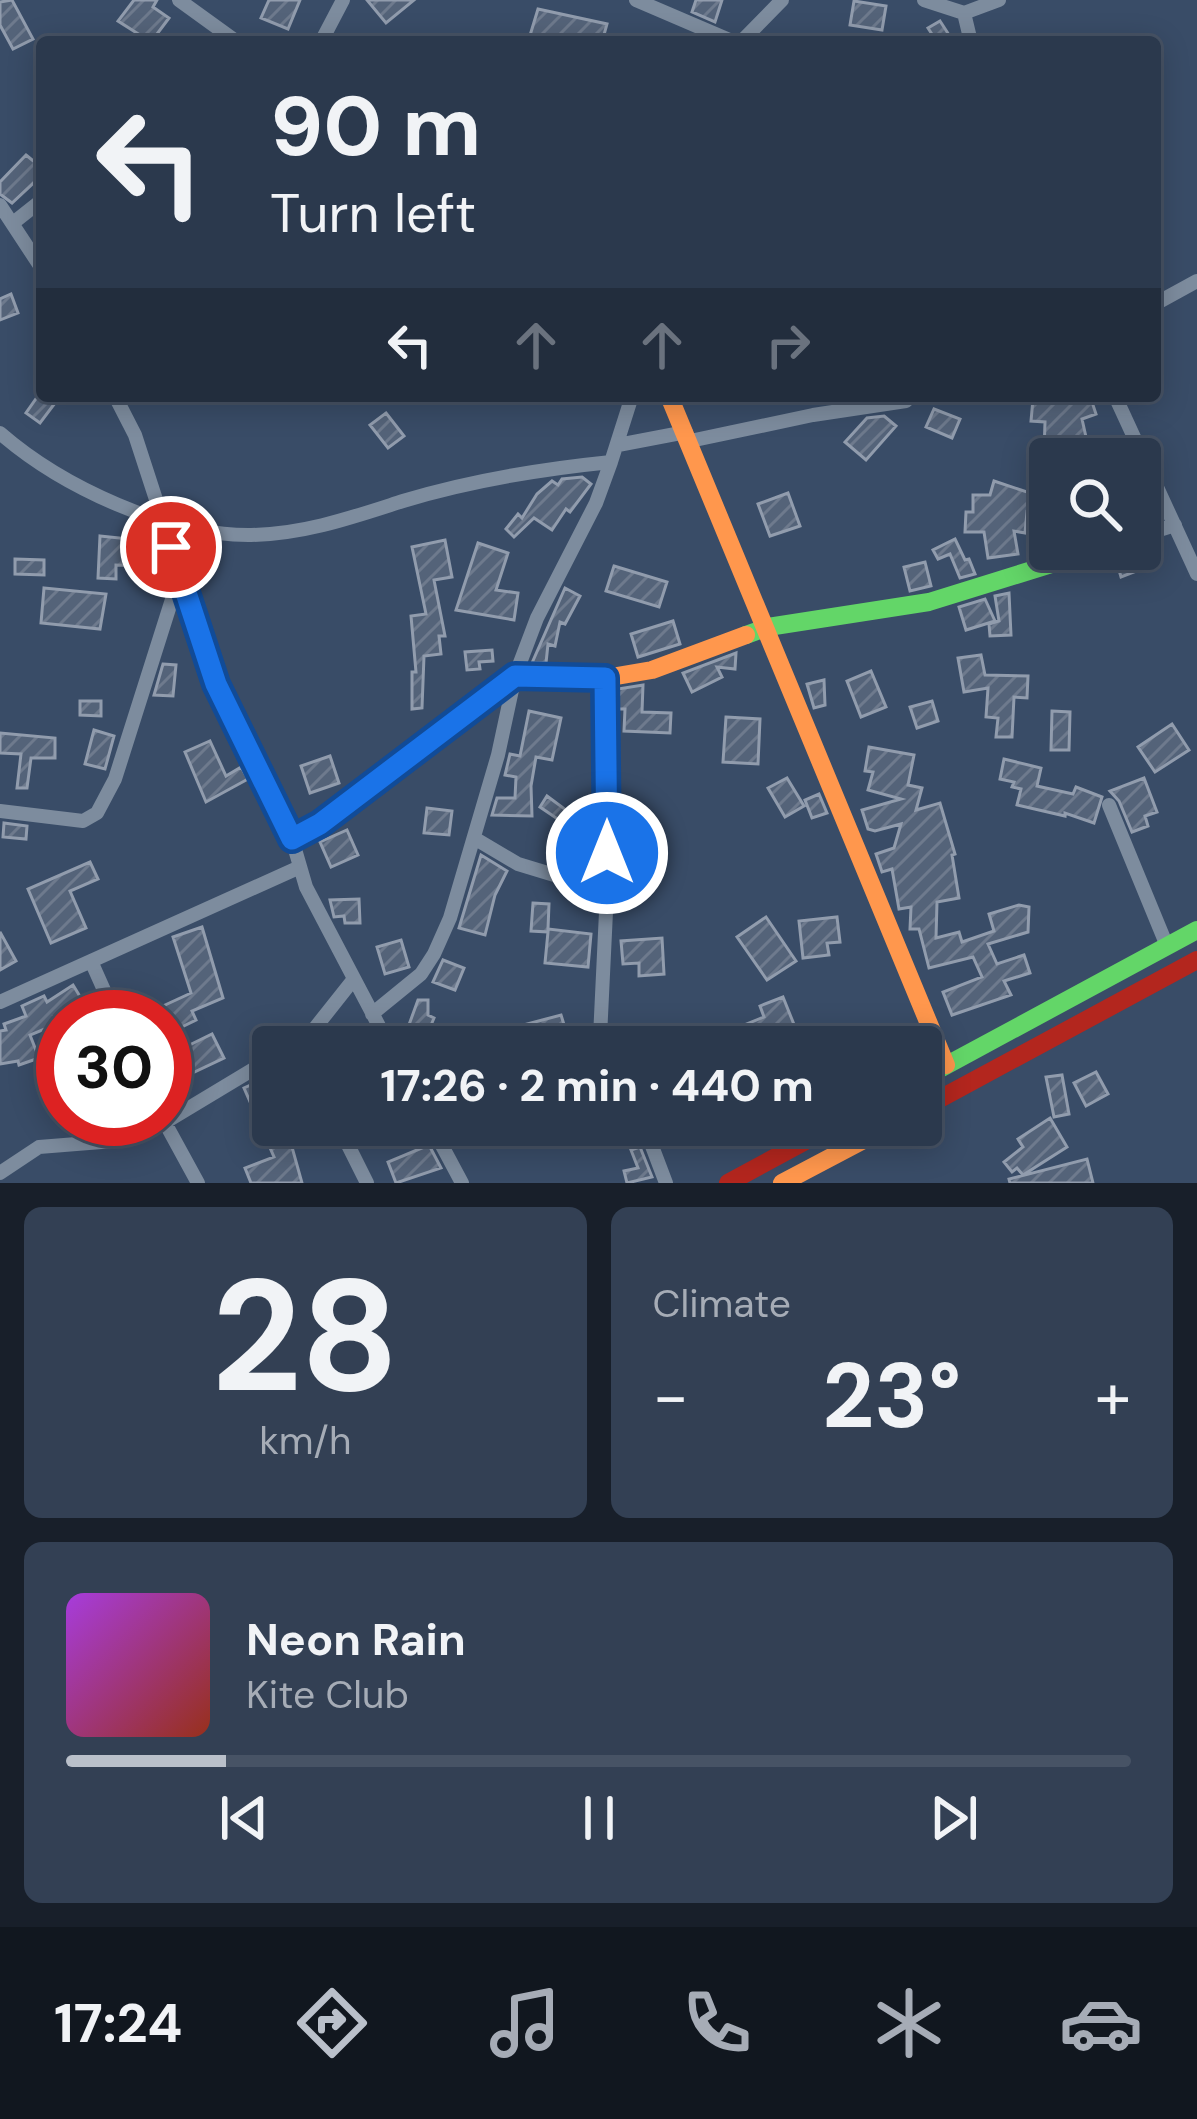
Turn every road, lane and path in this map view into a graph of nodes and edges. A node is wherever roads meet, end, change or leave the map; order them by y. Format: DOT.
graph roads {
  1 [pos="179,0"];
  2 [pos="343,0"];
  3 [pos="636,0"];
  4 [pos="782,0"];
  5 [pos="924,0"];
  6 [pos="999,0"];
  7 [pos="964,13"];
  8 [pos="215,36"];
  9 [pos="324,36"];
  10 [pos="723,36"];
  11 [pos="743,36"];
  12 [pos="970,36"];
  13 [pos="36,205"];
  14 [pos="0,206"];
  15 [pos="13,223"];
  16 [pos="36,259"];
  17 [pos="1197,281"];
  18 [pos="1161,301"];
  19 [pos="118,402"];
  20 [pos="630,402"];
  21 [pos="672,402"];
  22 [pos="899,402"];
  23 [pos="1118,402"];
  24 [pos="0,434"];
  25 [pos="688,436"];
  26 [pos="618,445"];
  27 [pos="611,462"];
  28 [pos="162,519"];
  29 [pos="1175,525"];
  30 [pos="1161,529"];
  31 [pos="1032,570"];
  32 [pos="180,574"];
  33 [pos="1197,574"];
  34 [pos="768,627"];
  35 [pos="515,676"];
  36 [pos="605,678"];
  37 [pos="1108,805"];
  38 [pos="0,812"];
  39 [pos="474,838"];
  40 [pos="292,839"];
  41 [pos="300,866"];
  42 [pos="607,891"];
  43 [pos="1197,930"];
  44 [pos="1168,946"];
  45 [pos="1197,959"];
  46 [pos="91,961"];
  47 [pos="352,980"];
  48 [pos="104,990"];
  49 [pos="0,1002"];
  50 [pos="372,1014"];
  51 [pos="316,1026"];
  52 [pos="379,1026"];
  53 [pos="600,1026"];
  54 [pos="946,1065"];
  55 [pos="942,1067"];
  56 [pos="252,1070"];
  57 [pos="942,1098"];
  58 [pos="192,1105"];
  59 [pos="52,1146"];
  60 [pos="178,1146"];
  61 [pos="349,1146"];
  62 [pos="442,1146"];
  63 [pos="652,1146"];
  64 [pos="797,1146"];
  65 [pos="852,1146"];
  66 [pos="0,1173"];
  67 [pos="198,1183"];
  68 [pos="368,1183"];
  69 [pos="462,1183"];
  70 [pos="666,1183"];
  71 [pos="728,1183"];
  72 [pos="782,1183"];
  1 -- 8 [label="street"];
  2 -- 9 [label="street"];
  3 -- 10 [label="street"];
  4 -- 11 [label="street"];
  5 -- 7 [label="street"];
  6 -- 7 [label="street"];
  7 -- 12 [label="street"];
  13 -- 15 [label="street"];
  14 -- 15 [label="street"];
  15 -- 16 [label="street"];
  17 -- 18 [label="street"];
  19 -- 28 [label="street"];
  20 -- 26 [label="street"];
  21 -- 25 [label="main road"];
  22 -- 25 [label="street"];
  23 -- 29 [label="street"];
  24 -- 28 [label="street"];
  25 -- 26 [label="street"];
  25 -- 34 [label="main road"];
  26 -- 27 [label="street"];
  27 -- 28 [label="street"];
  27 -- 35 [label="street"];
  28 -- 32 [label="street"];
  29 -- 30 [label="street"];
  29 -- 33 [label="street"];
  31 -- 34 [label="main road"];
  32 -- 38 [label="street"];
  32 -- 40 [label="street"];
  34 -- 36 [label="main road"];
  34 -- 54 [label="main road"];
  35 -- 36 [label="main road"];
  35 -- 39 [label="street"];
  35 -- 40 [label="main road"];
  36 -- 42 [label="street"];
  37 -- 44 [label="street"];
  39 -- 42 [label="street"];
  39 -- 50 [label="street"];
  40 -- 41 [label="street"];
  41 -- 46 [label="street"];
  41 -- 47 [label="street"];
  42 -- 53 [label="street"];
  43 -- 44 [label="main road"];
  44 -- 54 [label="main road"];
  45 -- 57 [label="main road"];
  46 -- 48 [label="street"];
  46 -- 49 [label="street"];
  47 -- 50 [label="street"];
  47 -- 51 [label="street"];
  50 -- 52 [label="street"];
  54 -- 55 [label="main road"];
  56 -- 58 [label="street"];
  59 -- 66 [label="street"];
  60 -- 67 [label="street"];
  61 -- 68 [label="street"];
  62 -- 69 [label="street"];
  63 -- 70 [label="street"];
  64 -- 71 [label="main road"];
  65 -- 72 [label="main road"];
}
